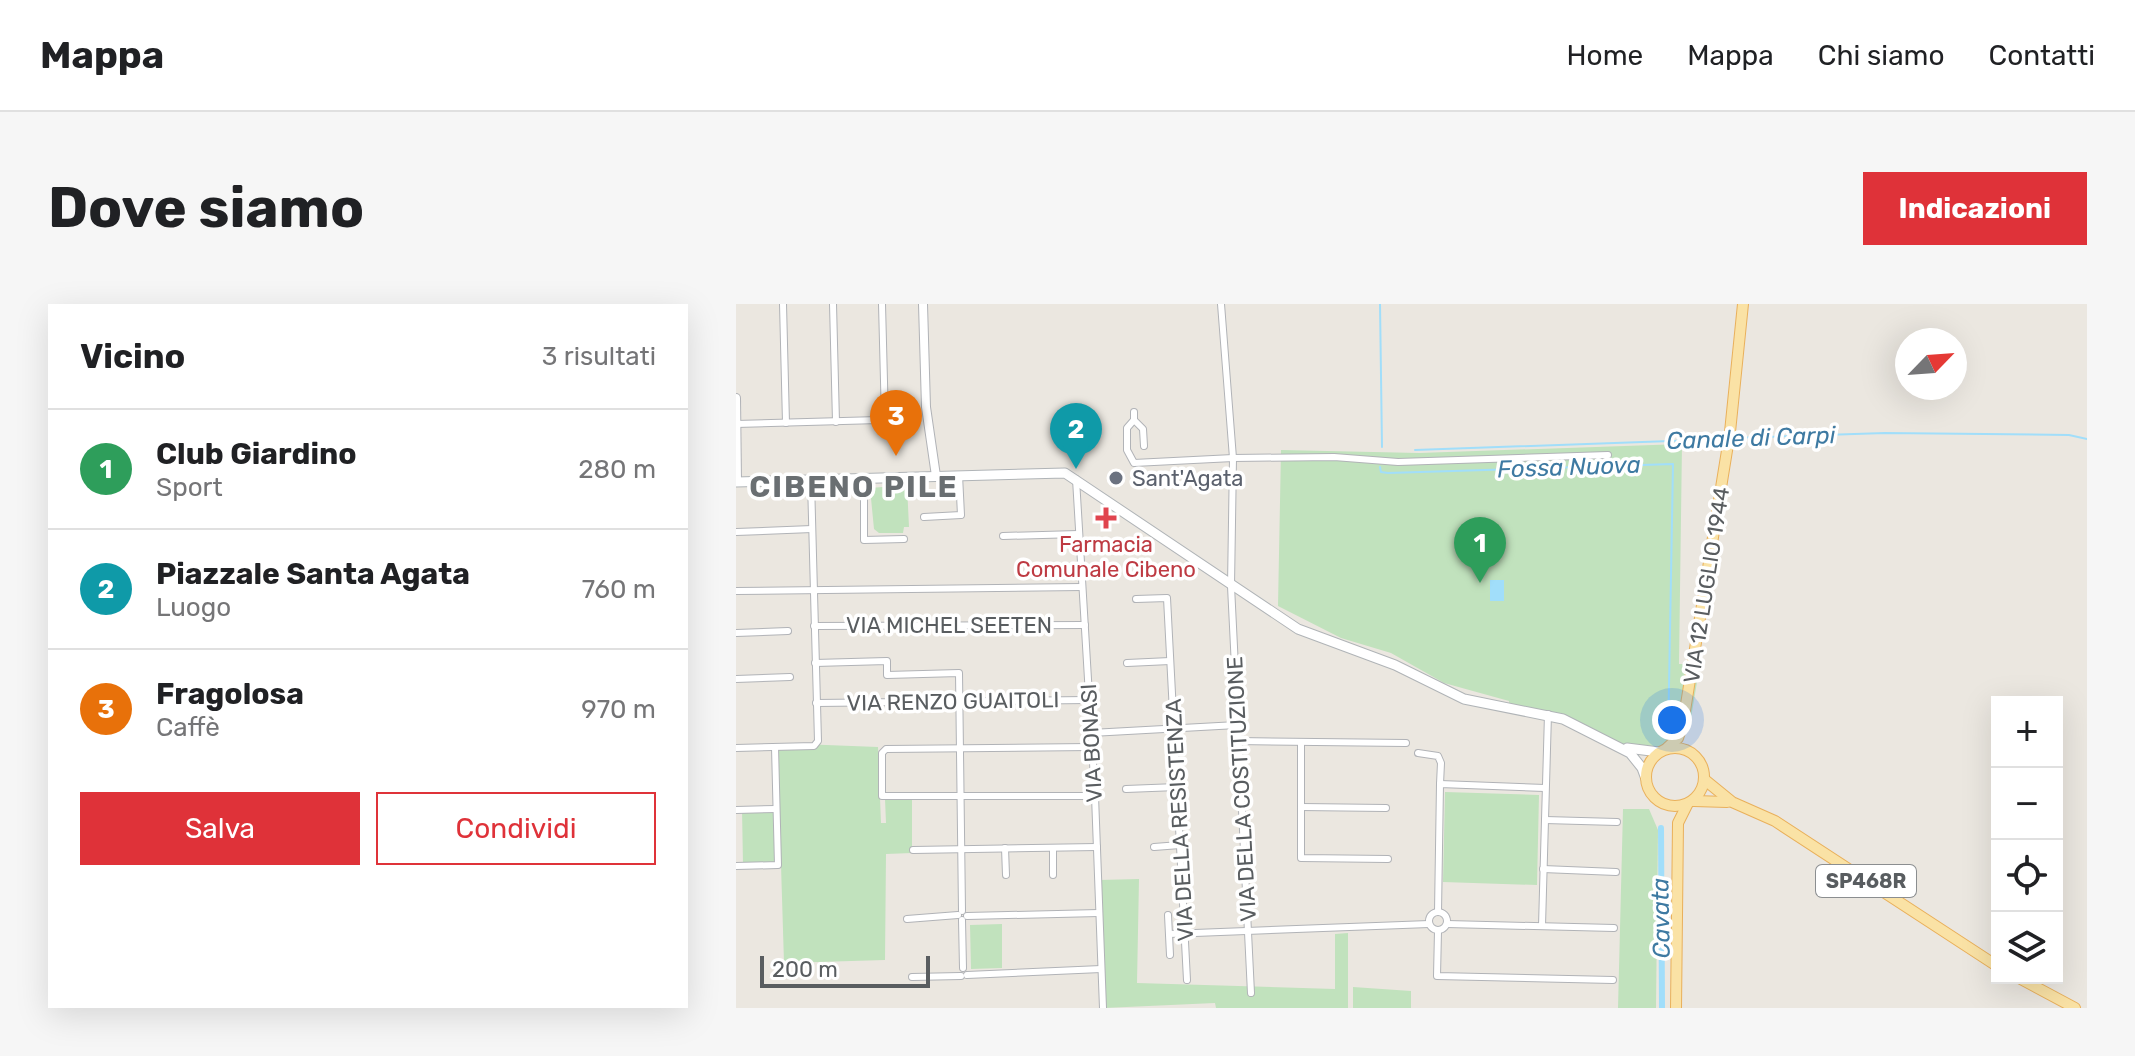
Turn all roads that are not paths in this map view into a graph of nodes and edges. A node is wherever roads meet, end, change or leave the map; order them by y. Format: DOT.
graph roads {
  1 [pos="783,304"];
  2 [pos="833,304"];
  3 [pos="882,304"];
  4 [pos="923,304"];
  5 [pos="1221,304"];
  6 [pos="1743,304"];
  7 [pos="736,398"];
  8 [pos="1134,412"];
  9 [pos="915,419"];
  10 [pos="885,420"];
  11 [pos="1134,420"];
  12 [pos="836,422"];
  13 [pos="786,423"];
  14 [pos="736,424"];
  15 [pos="1144,446"];
  16 [pos="1608,455"];
  17 [pos="1233,458"];
  18 [pos="959,475"];
  19 [pos="936,476"];
  20 [pos="1076,479"];
  21 [pos="864,480"];
  22 [pos="811,481"];
  23 [pos="737,482"];
  24 [pos="924,517"];
  25 [pos="812,529"];
  26 [pos="736,532"];
  27 [pos="1078,534"];
  28 [pos="1003,536"];
  29 [pos="904,539"];
  30 [pos="1231,586"];
  31 [pos="1082,587"];
  32 [pos="814,590"];
  33 [pos="736,591"];
  34 [pos="1136,599"];
  35 [pos="1085,625"];
  36 [pos="814,626"];
  37 [pos="788,631"];
  38 [pos="736,633"];
  39 [pos="1170,661"];
  40 [pos="815,663"];
  41 [pos="1127,663"];
  42 [pos="790,677"];
  43 [pos="736,679"];
  44 [pos="1089,700"];
  45 [pos="959,702"];
  46 [pos="816,703"];
  47 [pos="1548,714"];
  48 [pos="1683,723"];
  49 [pos="1237,725"];
  50 [pos="1174,727"];
  51 [pos="1091,733"];
  52 [pos="1237,741"];
  53 [pos="1301,742"];
  54 [pos="1406,743"];
  55 [pos="775,747"];
  56 [pos="1091,747"];
  57 [pos="1620,747"];
  58 [pos="736,748"];
  59 [pos="959,749"];
  60 [pos="1663,750"];
  61 [pos="1691,752"];
  62 [pos="1418,753"];
  63 [pos="1646,779"];
  64 [pos="1705,780"];
  65 [pos="1440,784"];
  66 [pos="1177,787"];
  67 [pos="1545,788"];
  68 [pos="1126,789"];
  69 [pos="1095,796"];
  70 [pos="959,798"];
  71 [pos="1732,802"];
  72 [pos="1690,803"];
  73 [pos="1663,804"];
  74 [pos="1301,807"];
  75 [pos="1386,808"];
  76 [pos="776,809"];
  77 [pos="736,810"];
  78 [pos="1545,820"];
  79 [pos="1617,822"];
  80 [pos="1677,834"];
  81 [pos="1180,845"];
  82 [pos="1097,847"];
  83 [pos="1154,847"];
  84 [pos="1005,848"];
  85 [pos="1053,848"];
  86 [pos="960,849"];
  87 [pos="913,850"];
  88 [pos="1388,859"];
  89 [pos="736,866"];
  90 [pos="1543,869"];
  91 [pos="1616,872"];
  92 [pos="1006,875"];
  93 [pos="1053,875"];
  94 [pos="1438,912"];
  95 [pos="1099,913"];
  96 [pos="1168,915"];
  97 [pos="962,916"];
  98 [pos="907,919"];
  99 [pos="1429,924"];
  100 [pos="1447,924"];
  101 [pos="1542,926"];
  102 [pos="1614,928"];
  103 [pos="1249,929"];
  104 [pos="1438,931"];
  105 [pos="1169,934"];
  106 [pos="1185,934"];
  107 [pos="1170,955"];
  108 [pos="1991,962"];
  109 [pos="1101,969"];
  110 [pos="964,973"];
  111 [pos="912,977"];
  112 [pos="1187,980"];
  113 [pos="1613,980"];
  114 [pos="2030,984"];
  115 [pos="1251,993"];
  116 [pos="1103,1008"];
  117 [pos="1676,1008"];
  118 [pos="2075,1008"];
  1 -- 13 [label="street"];
  2 -- 12 [label="street"];
  3 -- 10 [label="street"];
  4 -- 19 [label="street"];
  5 -- 17 [label="street, VIA DELLA COSTITUZIONE"];
  6 -- 48 [label="main road, VIA 12 LUGLIO 1944"];
  7 -- 14 [label="street"];
  8 -- 11 [label="street"];
  9 -- 10 [label="street"];
  10 -- 12 [label="street"];
  11 -- 15 [label="street"];
  11 -- 17 [label="street"];
  12 -- 13 [label="street"];
  13 -- 14 [label="street"];
  14 -- 23 [label="street"];
  16 -- 17 [label="street"];
  17 -- 30 [label="street, VIA DELLA COSTITUZIONE"];
  18 -- 19 [label="main road"];
  18 -- 20 [label="main road"];
  18 -- 24 [label="street"];
  19 -- 21 [label="main road"];
  20 -- 27 [label="street, VIA BONASI"];
  20 -- 30 [label="main road"];
  21 -- 22 [label="main road"];
  21 -- 29 [label="street"];
  22 -- 23 [label="main road"];
  22 -- 25 [label="street"];
  25 -- 26 [label="street"];
  25 -- 32 [label="street"];
  27 -- 28 [label="street"];
  27 -- 31 [label="street, VIA BONASI"];
  30 -- 47 [label="main road"];
  30 -- 49 [label="street, VIA DELLA COSTITUZIONE"];
  31 -- 32 [label="street"];
  31 -- 35 [label="street, VIA BONASI"];
  32 -- 33 [label="street"];
  32 -- 36 [label="street"];
  34 -- 39 [label="street, VIA DELLA RESISTENZA"];
  35 -- 36 [label="street, VIA MICHEL SEETEN"];
  35 -- 44 [label="street, VIA BONASI"];
  36 -- 40 [label="street"];
  37 -- 38 [label="street"];
  39 -- 41 [label="street"];
  39 -- 50 [label="street, VIA DELLA RESISTENZA"];
  40 -- 45 [label="street"];
  40 -- 46 [label="street"];
  42 -- 43 [label="street"];
  44 -- 45 [label="street, VIA RENZO GUAITOLI"];
  44 -- 51 [label="street, VIA BONASI"];
  45 -- 46 [label="street, VIA RENZO GUAITOLI"];
  45 -- 59 [label="street"];
  46 -- 55 [label="street"];
  47 -- 57 [label="main road"];
  47 -- 67 [label="street"];
  48 -- 60 [label="main road"];
  48 -- 61 [label="main road"];
  49 -- 50 [label="street"];
  49 -- 52 [label="street, VIA DELLA COSTITUZIONE"];
  50 -- 51 [label="street"];
  50 -- 66 [label="street, VIA DELLA RESISTENZA"];
  51 -- 56 [label="street, VIA BONASI"];
  52 -- 53 [label="street"];
  52 -- 103 [label="street, VIA DELLA COSTITUZIONE"];
  53 -- 54 [label="street"];
  53 -- 74 [label="street"];
  55 -- 58 [label="street"];
  55 -- 76 [label="street"];
  56 -- 59 [label="street"];
  56 -- 69 [label="street, VIA BONASI"];
  57 -- 60 [label="main road"];
  57 -- 63 [label="main road"];
  59 -- 70 [label="street"];
  59 -- 70 [label="street"];
  60 -- 61 [label="main road"];
  60 -- 63 [label="main road"];
  61 -- 64 [label="main road, SP468R"];
  62 -- 65 [label="street"];
  63 -- 73 [label="main road"];
  64 -- 71 [label="main road, SP468R"];
  64 -- 72 [label="main road"];
  65 -- 67 [label="street"];
  65 -- 94 [label="street"];
  66 -- 68 [label="street"];
  66 -- 81 [label="street, VIA DELLA RESISTENZA"];
  67 -- 78 [label="street"];
  69 -- 70 [label="street"];
  69 -- 82 [label="street, VIA BONASI"];
  70 -- 86 [label="street"];
  71 -- 72 [label="main road, SP468R"];
  71 -- 108 [label="main road, SP468R"];
  72 -- 73 [label="main road, SP468R"];
  72 -- 80 [label="main road"];
  73 -- 80 [label="main road"];
  74 -- 75 [label="street"];
  74 -- 88 [label="street"];
  76 -- 77 [label="street"];
  76 -- 89 [label="street"];
  78 -- 79 [label="street"];
  78 -- 90 [label="street"];
  80 -- 117 [label="main road"];
  81 -- 83 [label="street"];
  81 -- 106 [label="street, VIA DELLA RESISTENZA"];
  82 -- 85 [label="street"];
  82 -- 95 [label="street, VIA BONASI"];
  84 -- 85 [label="street"];
  84 -- 86 [label="street"];
  84 -- 92 [label="street"];
  85 -- 93 [label="street"];
  86 -- 87 [label="street"];
  86 -- 97 [label="street"];
  90 -- 91 [label="street"];
  90 -- 101 [label="street"];
  94 -- 99 [label="street"];
  94 -- 100 [label="street"];
  95 -- 97 [label="street"];
  95 -- 109 [label="street, VIA BONASI"];
  96 -- 105 [label="street"];
  97 -- 98 [label="street"];
  97 -- 110 [label="street"];
  99 -- 103 [label="street"];
  99 -- 104 [label="street"];
  100 -- 101 [label="street"];
  100 -- 104 [label="street"];
  101 -- 102 [label="street"];
  103 -- 106 [label="street"];
  103 -- 115 [label="street, VIA DELLA COSTITUZIONE"];
  104 -- 113 [label="street"];
  105 -- 106 [label="street"];
  105 -- 107 [label="street"];
  106 -- 112 [label="street, VIA DELLA RESISTENZA"];
  109 -- 110 [label="street"];
  109 -- 116 [label="street, VIA BONASI"];
  110 -- 111 [label="street"];
  114 -- 118 [label="main road"];
}
